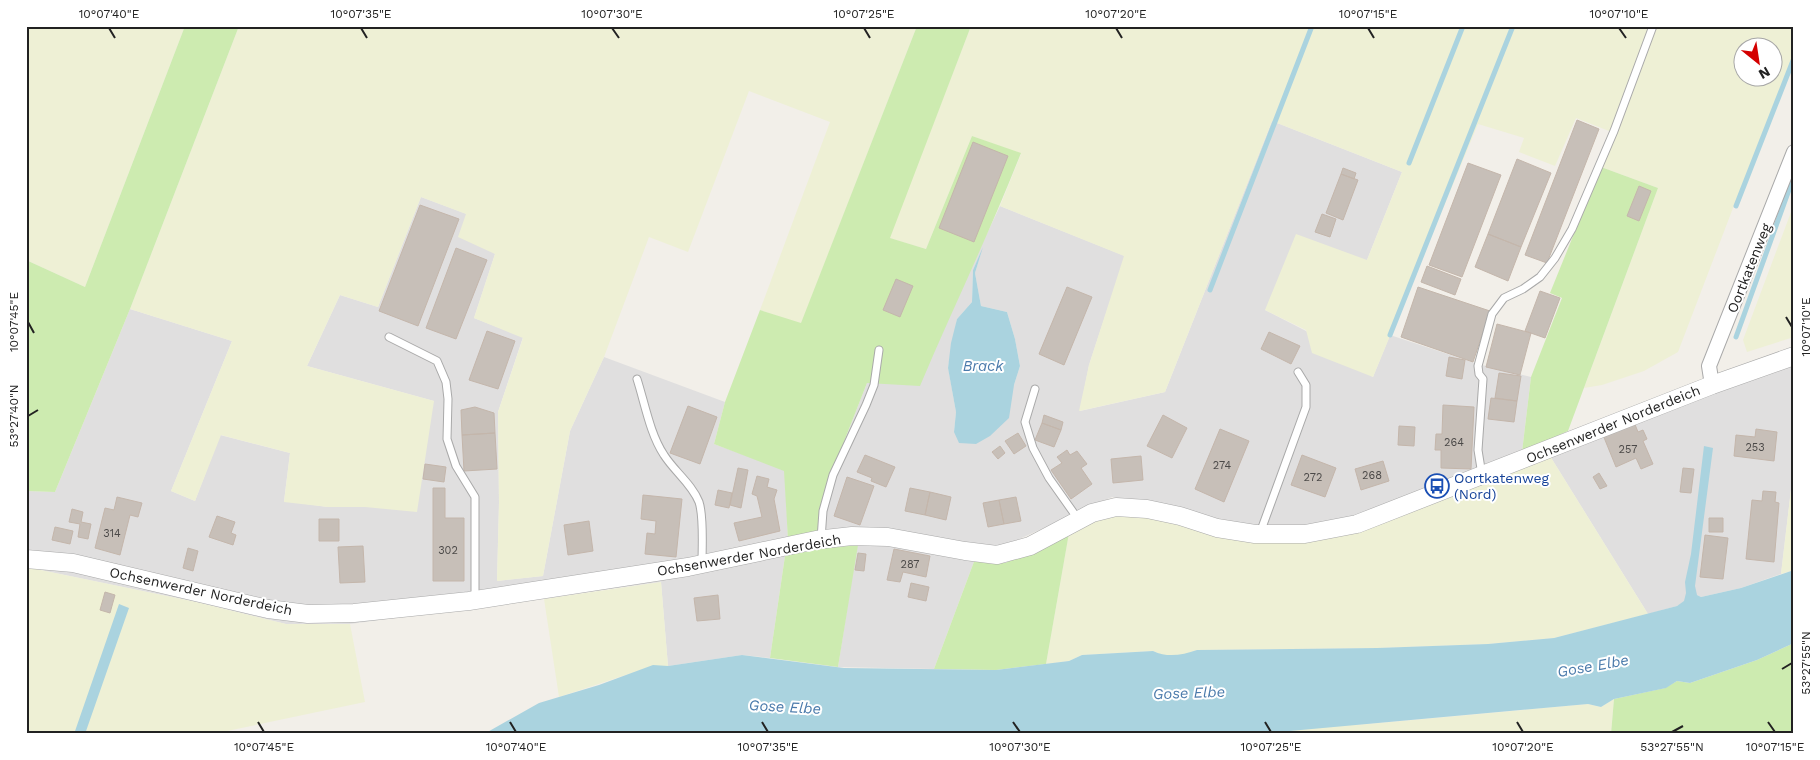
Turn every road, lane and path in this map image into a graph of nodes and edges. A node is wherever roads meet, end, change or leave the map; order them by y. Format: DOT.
graph roads {
  1 [pos="1653,26"];
  2 [pos="1794,152"];
  3 [pos="389,337"];
  4 [pos="879,350"];
  5 [pos="1794,356"];
  6 [pos="1298,372"];
  7 [pos="637,379"];
  8 [pos="1712,385"];
  9 [pos="1035,389"];
  10 [pos="1482,476"];
  11 [pos="1078,519"];
  12 [pos="1260,534"];
  13 [pos="821,540"];
  14 [pos="26,559"];
  15 [pos="702,564"];
  16 [pos="475,600"];
  1 -- 10 [label="lane"];
  2 -- 8 [label="street, Oortkatenweg"];
  3 -- 16 [label="lane"];
  4 -- 13 [label="lane"];
  5 -- 8 [label="street, Ochsenwerder Norderdeich"];
  6 -- 12 [label="lane"];
  7 -- 15 [label="lane"];
  8 -- 10 [label="street, Ochsenwerder Norderdeich"];
  9 -- 11 [label="lane"];
  10 -- 12 [label="street, Ochsenwerder Norderdeich"];
  11 -- 12 [label="street, Ochsenwerder Norderdeich"];
  11 -- 13 [label="street, Ochsenwerder Norderdeich"];
  13 -- 15 [label="street, Ochsenwerder Norderdeich"];
  14 -- 16 [label="street, Ochsenwerder Norderdeich"];
  15 -- 16 [label="street, Ochsenwerder Norderdeich"];
}
